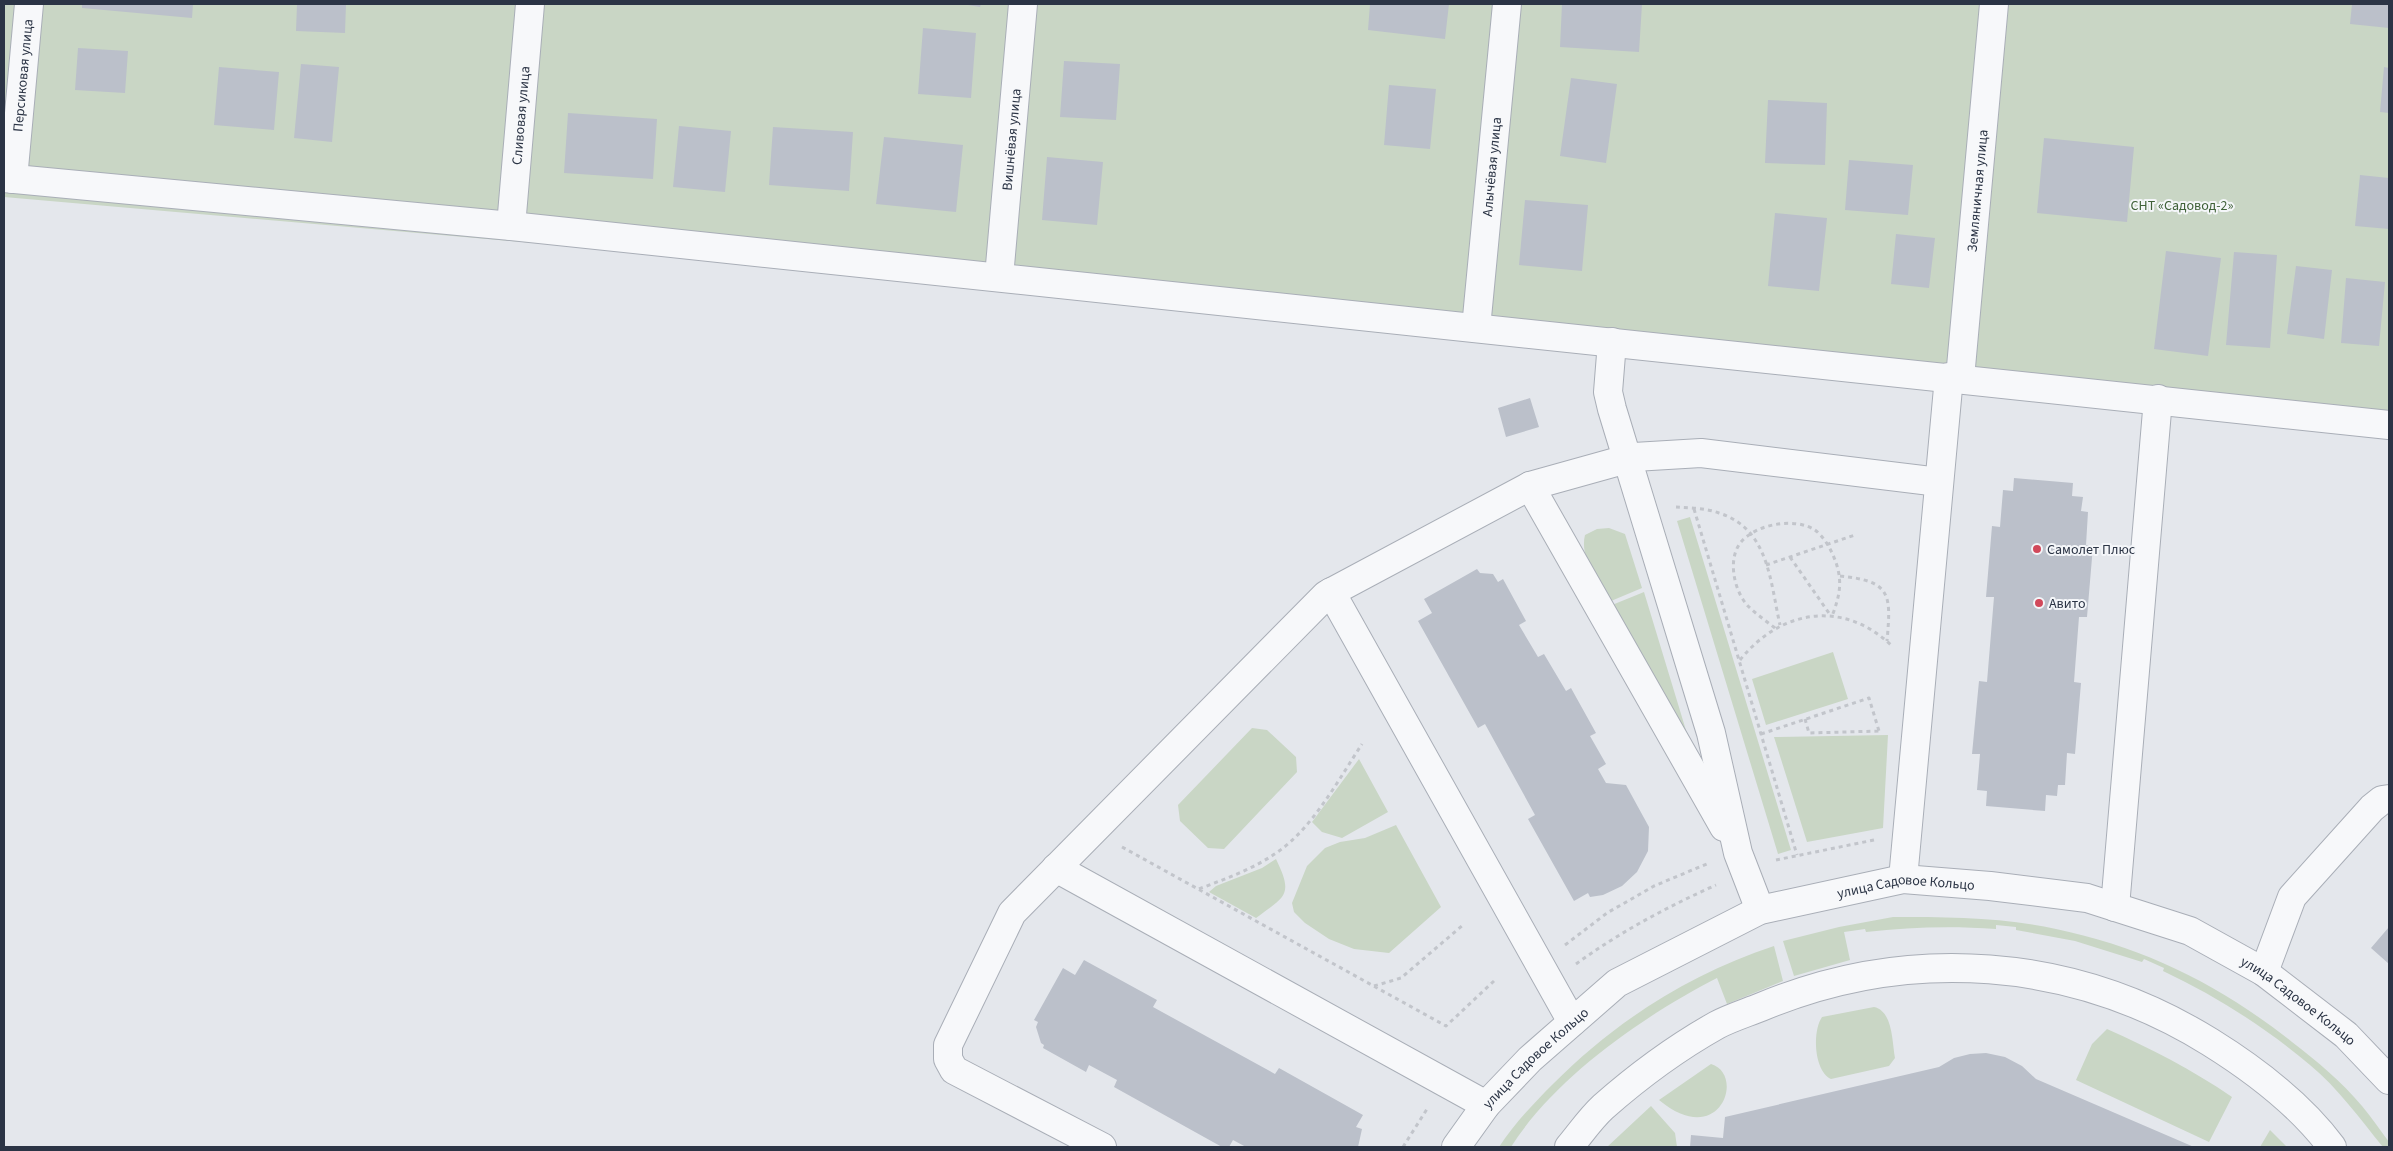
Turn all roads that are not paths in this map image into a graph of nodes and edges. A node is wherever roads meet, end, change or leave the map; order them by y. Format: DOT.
graph roads {
  1 [pos="29,4"];
  2 [pos="530,4"];
  3 [pos="1023,4"];
  4 [pos="1507,4"];
  5 [pos="1994,4"];
  6 [pos="8,178"];
  7 [pos="511,226"];
  8 [pos="999,277"];
  9 [pos="1476,328"];
  10 [pos="1612,342"];
  11 [pos="1954,378"];
  12 [pos="2158,399"];
  13 [pos="2389,425"];
  14 [pos="1628,459"];
  15 [pos="1939,482"];
  16 [pos="1530,486"];
  17 [pos="1331,592"];
  18 [pos="2389,799"];
  19 [pos="1738,853"];
  20 [pos="1056,868"];
  21 [pos="1903,879"];
  22 [pos="2115,907"];
  23 [pos="1760,910"];
  24 [pos="2264,972"];
  25 [pos="1572,1022"];
  26 [pos="2389,1080"];
  27 [pos="1486,1105"];
  28 [pos="1102,1147"];
  29 [pos="1456,1147"];
  30 [pos="1569,1147"];
  31 [pos="2332,1147"];
  1 -- 6 [label="street, Персиковая улица"];
  2 -- 7 [label="street, Сливовая улица"];
  3 -- 8 [label="street, Вишнёвая улица"];
  4 -- 9 [label="street, Алычёвая улица"];
  5 -- 11 [label="street, Земляничная улица"];
  6 -- 7 [label="street"];
  7 -- 8 [label="street"];
  8 -- 9 [label="street"];
  9 -- 10 [label="street"];
  10 -- 11 [label="street"];
  10 -- 14 [label="street"];
  11 -- 12 [label="street"];
  11 -- 15 [label="street, Земляничная улица"];
  12 -- 13 [label="street"];
  12 -- 22 [label="street"];
  14 -- 15 [label="street"];
  14 -- 16 [label="street"];
  14 -- 19 [label="street"];
  15 -- 21 [label="street, Земляничная улица"];
  16 -- 17 [label="street"];
  16 -- 19 [label="street"];
  17 -- 20 [label="street"];
  17 -- 25 [label="street"];
  18 -- 24 [label="street"];
  19 -- 23 [label="street"];
  20 -- 27 [label="street"];
  20 -- 28 [label="street"];
  21 -- 22 [label="street, улица Садовое Кольцо"];
  21 -- 23 [label="street, улица Садовое Кольцо"];
  22 -- 24 [label="street, улица Садовое Кольцо"];
  23 -- 25 [label="street, улица Садовое Кольцо"];
  24 -- 26 [label="street, улица Садовое Кольцо"];
  25 -- 27 [label="street, улица Садовое Кольцо"];
  27 -- 29 [label="street, улица Садовое Кольцо"];
  30 -- 31 [label="street"];
}
